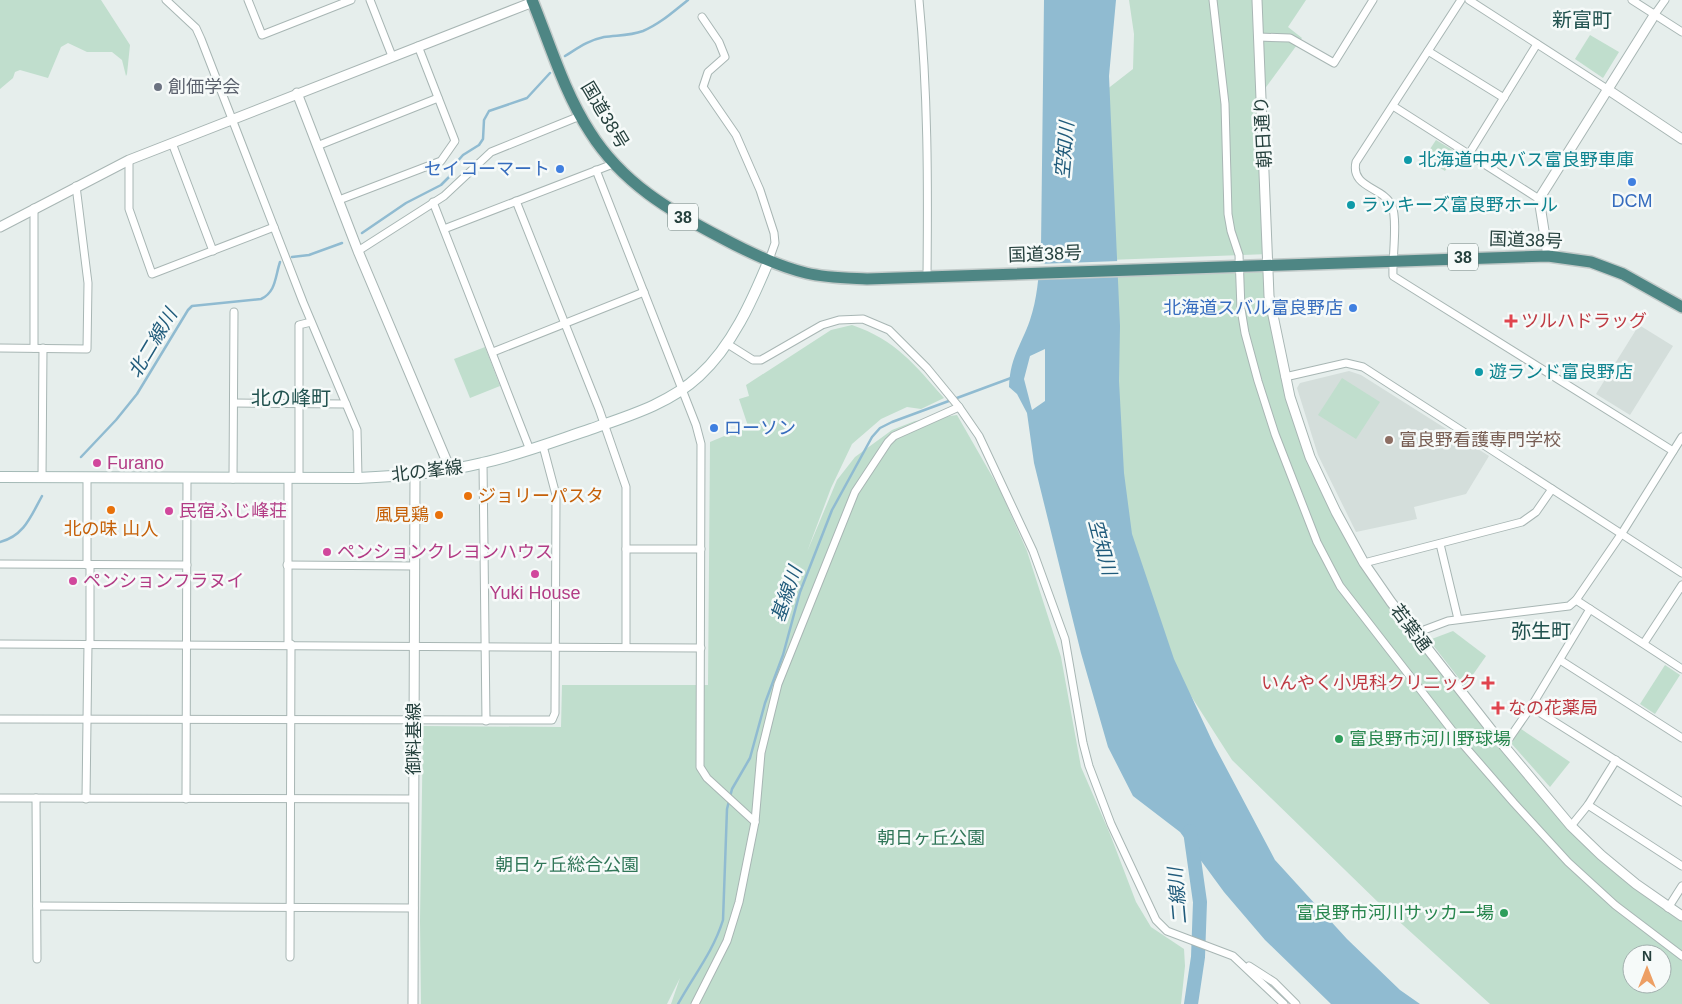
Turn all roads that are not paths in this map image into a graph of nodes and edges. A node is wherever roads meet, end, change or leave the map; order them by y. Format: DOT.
graph roads {
  1 [pos="166,0"];
  2 [pos="248,0"];
  3 [pos="351,0"];
  4 [pos="370,0"];
  5 [pos="919,0"];
  6 [pos="1213,0"];
  7 [pos="1257,0"];
  8 [pos="1372,0"];
  9 [pos="1460,0"];
  10 [pos="1469,0"];
  11 [pos="1632,0"];
  12 [pos="1664,0"];
  13 [pos="532,1"];
  14 [pos="1655,14"];
  15 [pos="702,17"];
  16 [pos="1682,32"];
  17 [pos="1258,36"];
  18 [pos="1538,44"];
  19 [pos="418,46"];
  20 [pos="1428,51"];
  21 [pos="392,56"];
  22 [pos="1607,88"];
  23 [pos="297,93"];
  24 [pos="438,98"];
  25 [pos="1504,98"];
  26 [pos="1393,106"];
  27 [pos="580,116"];
  28 [pos="232,119"];
  29 [pos="1682,139"];
  30 [pos="172,143"];
  31 [pos="317,146"];
  32 [pos="1469,154"];
  33 [pos="129,160"];
  34 [pos="613,164"];
  35 [pos="596,170"];
  36 [pos="76,186"];
  37 [pos="1539,199"];
  38 [pos="339,200"];
  39 [pos="433,202"];
  40 [pos="516,202"];
  41 [pos="34,208"];
  42 [pos="0,227"];
  43 [pos="274,227"];
  44 [pos="444,230"];
  45 [pos="213,251"];
  46 [pos="358,251"];
  47 [pos="1548,256"];
  48 [pos="769,260"];
  49 [pos="1392,260"];
  50 [pos="1269,264"];
  51 [pos="1236,265"];
  52 [pos="927,275"];
  53 [pos="644,292"];
  54 [pos="1682,307"];
  55 [pos="234,312"];
  56 [pos="311,322"];
  57 [pos="566,323"];
  58 [pos="726,343"];
  59 [pos="0,348"];
  60 [pos="34,348"];
  61 [pos="44,348"];
  62 [pos="493,352"];
  63 [pos="1285,376"];
  64 [pos="682,389"];
  65 [pos="234,403"];
  66 [pos="299,403"];
  67 [pos="346,404"];
  68 [pos="958,407"];
  69 [pos="604,425"];
  70 [pos="1682,437"];
  71 [pos="543,446"];
  72 [pos="530,450"];
  73 [pos="1673,452"];
  74 [pos="483,463"];
  75 [pos="450,470"];
  76 [pos="414,475"];
  77 [pos="0,477"];
  78 [pos="42,477"];
  79 [pos="87,478"];
  80 [pos="187,478"];
  81 [pos="234,478"];
  82 [pos="288,478"];
  83 [pos="299,478"];
  84 [pos="358,478"];
  85 [pos="1552,489"];
  86 [pos="1622,533"];
  87 [pos="1440,544"];
  88 [pos="626,549"];
  89 [pos="701,550"];
  90 [pos="1364,563"];
  91 [pos="0,564"];
  92 [pos="89,565"];
  93 [pos="186,565"];
  94 [pos="288,565"];
  95 [pos="415,566"];
  96 [pos="1682,573"];
  97 [pos="1682,585"];
  98 [pos="1576,600"];
  99 [pos="1590,609"];
  100 [pos="1458,619"];
  101 [pos="1416,633"];
  102 [pos="0,644"];
  103 [pos="89,644"];
  104 [pos="186,644"];
  105 [pos="289,644"];
  106 [pos="1644,644"];
  107 [pos="415,646"];
  108 [pos="486,646"];
  109 [pos="555,646"];
  110 [pos="626,647"];
  111 [pos="701,648"];
  112 [pos="1560,660"];
  113 [pos="1682,669"];
  114 [pos="1531,707"];
  115 [pos="0,719"];
  116 [pos="86,719"];
  117 [pos="186,720"];
  118 [pos="290,720"];
  119 [pos="414,721"];
  120 [pos="486,721"];
  121 [pos="1682,738"];
  122 [pos="1504,746"];
  123 [pos="1616,760"];
  124 [pos="0,798"];
  125 [pos="36,798"];
  126 [pos="86,799"];
  127 [pos="186,799"];
  128 [pos="290,799"];
  129 [pos="414,800"];
  130 [pos="1682,802"];
  131 [pos="1588,805"];
  132 [pos="755,822"];
  133 [pos="1571,826"];
  134 [pos="1682,866"];
  135 [pos="1682,886"];
  136 [pos="37,906"];
  137 [pos="290,907"];
  138 [pos="414,908"];
  139 [pos="1668,908"];
  140 [pos="1682,916"];
  141 [pos="1682,956"];
  142 [pos="290,957"];
  143 [pos="37,959"];
  144 [pos="1244,964"];
  145 [pos="413,1004"];
  146 [pos="695,1004"];
  147 [pos="1284,1004"];
  148 [pos="1296,1004"];
  1 -- 28 [label="street"];
  2 -- 3 [label="street"];
  4 -- 21 [label="street"];
  5 -- 52 [label="street"];
  6 -- 51 [label="street"];
  7 -- 17 [label="street, 朝日通り"];
  8 -- 17 [label="street"];
  9 -- 20 [label="street"];
  10 -- 18 [label="street"];
  11 -- 14 [label="street"];
  12 -- 14 [label="street"];
  13 -- 19 [label="street"];
  13 -- 27 [label="highway, 国道38号 / 38"];
  14 -- 16 [label="street"];
  14 -- 22 [label="street"];
  15 -- 48 [label="street"];
  17 -- 50 [label="street, 朝日通り"];
  18 -- 22 [label="street"];
  18 -- 25 [label="street"];
  19 -- 21 [label="street"];
  19 -- 24 [label="street"];
  20 -- 25 [label="street"];
  20 -- 26 [label="street"];
  21 -- 23 [label="street"];
  22 -- 29 [label="street"];
  22 -- 37 [label="street"];
  23 -- 28 [label="street"];
  23 -- 31 [label="street"];
  24 -- 31 [label="street"];
  24 -- 38 [label="street"];
  25 -- 32 [label="street"];
  26 -- 32 [label="street"];
  26 -- 49 [label="street"];
  27 -- 34 [label="highway, 国道38号 / 38"];
  27 -- 39 [label="street"];
  28 -- 30 [label="street"];
  28 -- 43 [label="street"];
  30 -- 33 [label="street"];
  30 -- 45 [label="street"];
  31 -- 38 [label="street"];
  32 -- 37 [label="street"];
  33 -- 36 [label="street"];
  33 -- 45 [label="street"];
  34 -- 35 [label="street"];
  34 -- 48 [label="highway, 国道38号 / 38"];
  35 -- 40 [label="street"];
  35 -- 53 [label="street"];
  36 -- 41 [label="street"];
  36 -- 61 [label="street"];
  37 -- 47 [label="street"];
  38 -- 46 [label="street"];
  39 -- 44 [label="street"];
  39 -- 46 [label="street"];
  40 -- 44 [label="street"];
  40 -- 57 [label="street"];
  41 -- 42 [label="street"];
  41 -- 60 [label="street"];
  43 -- 45 [label="street"];
  43 -- 56 [label="street"];
  44 -- 62 [label="street"];
  46 -- 75 [label="street"];
  47 -- 49 [label="highway, 国道38号 / 38"];
  47 -- 54 [label="highway, 国道38号 / 38"];
  48 -- 52 [label="highway, 国道38号 / 38"];
  48 -- 58 [label="main road, 北の峯線"];
  49 -- 50 [label="highway, 国道38号 / 38"];
  49 -- 73 [label="street"];
  50 -- 51 [label="highway, 国道38号 / 38"];
  50 -- 63 [label="street, 若葉通"];
  51 -- 52 [label="highway, 国道38号 / 38"];
  51 -- 141 [label="street"];
  53 -- 57 [label="street"];
  53 -- 64 [label="street"];
  55 -- 65 [label="street"];
  56 -- 66 [label="street"];
  56 -- 67 [label="street"];
  57 -- 62 [label="street"];
  57 -- 69 [label="street"];
  58 -- 64 [label="main road, 北の峯線"];
  58 -- 68 [label="street"];
  59 -- 60 [label="street"];
  60 -- 61 [label="street"];
  61 -- 78 [label="street"];
  62 -- 72 [label="street"];
  63 -- 85 [label="street"];
  63 -- 90 [label="street, 若葉通"];
  64 -- 69 [label="main road, 北の峯線"];
  64 -- 89 [label="street"];
  65 -- 66 [label="street"];
  65 -- 81 [label="street"];
  66 -- 67 [label="street"];
  66 -- 83 [label="street"];
  67 -- 84 [label="street"];
  68 -- 132 [label="street"];
  68 -- 144 [label="street"];
  69 -- 71 [label="main road, 北の峯線"];
  69 -- 88 [label="street"];
  70 -- 73 [label="street"];
  71 -- 72 [label="main road, 北の峯線"];
  71 -- 109 [label="street"];
  72 -- 74 [label="main road, 北の峯線"];
  73 -- 86 [label="street"];
  74 -- 75 [label="main road, 北の峯線"];
  74 -- 108 [label="street"];
  75 -- 76 [label="main road, 北の峯線"];
  76 -- 84 [label="main road, 北の峯線"];
  76 -- 95 [label="street, 御料基線"];
  77 -- 78 [label="main road, 北の峯線"];
  78 -- 79 [label="main road, 北の峯線"];
  79 -- 80 [label="main road, 北の峯線"];
  79 -- 92 [label="street"];
  80 -- 81 [label="main road, 北の峯線"];
  80 -- 93 [label="street"];
  81 -- 82 [label="main road, 北の峯線"];
  82 -- 83 [label="main road, 北の峯線"];
  82 -- 94 [label="street"];
  83 -- 84 [label="main road, 北の峯線"];
  85 -- 86 [label="street"];
  85 -- 87 [label="street"];
  86 -- 96 [label="street"];
  86 -- 98 [label="street"];
  87 -- 90 [label="street"];
  87 -- 100 [label="street"];
  88 -- 89 [label="street"];
  88 -- 110 [label="street"];
  89 -- 111 [label="street"];
  90 -- 101 [label="street, 若葉通"];
  91 -- 92 [label="street"];
  92 -- 93 [label="street"];
  92 -- 103 [label="street"];
  93 -- 104 [label="street"];
  94 -- 95 [label="street"];
  94 -- 105 [label="street"];
  95 -- 107 [label="street, 御料基線"];
  97 -- 106 [label="street"];
  98 -- 99 [label="street"];
  98 -- 100 [label="street"];
  99 -- 106 [label="street"];
  99 -- 112 [label="street"];
  100 -- 101 [label="street"];
  101 -- 122 [label="street, 若葉通"];
  102 -- 103 [label="street"];
  103 -- 104 [label="street"];
  103 -- 116 [label="street"];
  104 -- 105 [label="street"];
  104 -- 117 [label="street"];
  105 -- 107 [label="street"];
  105 -- 118 [label="street"];
  106 -- 113 [label="street"];
  107 -- 108 [label="street"];
  107 -- 119 [label="street, 御料基線"];
  108 -- 109 [label="street"];
  108 -- 120 [label="street"];
  109 -- 110 [label="street"];
  109 -- 120 [label="street"];
  110 -- 111 [label="street"];
  111 -- 132 [label="street"];
  112 -- 114 [label="street"];
  112 -- 121 [label="street"];
  114 -- 122 [label="street"];
  114 -- 123 [label="street"];
  115 -- 116 [label="street"];
  116 -- 117 [label="street"];
  116 -- 126 [label="street"];
  117 -- 118 [label="street"];
  117 -- 127 [label="street"];
  118 -- 119 [label="street"];
  118 -- 128 [label="street"];
  119 -- 120 [label="street"];
  119 -- 129 [label="street, 御料基線"];
  122 -- 133 [label="street, 若葉通"];
  123 -- 130 [label="street"];
  123 -- 131 [label="street"];
  124 -- 125 [label="street"];
  125 -- 126 [label="street"];
  125 -- 136 [label="street"];
  126 -- 127 [label="street"];
  127 -- 128 [label="street"];
  128 -- 129 [label="street"];
  128 -- 137 [label="street"];
  129 -- 138 [label="street, 御料基線"];
  131 -- 133 [label="street"];
  131 -- 134 [label="street"];
  132 -- 146 [label="street"];
  133 -- 139 [label="street, 若葉通"];
  135 -- 139 [label="street"];
  136 -- 137 [label="street"];
  136 -- 143 [label="street"];
  137 -- 138 [label="street"];
  137 -- 142 [label="street"];
  138 -- 145 [label="street, 御料基線"];
  139 -- 140 [label="street, 若葉通"];
  144 -- 147 [label="street"];
  144 -- 148 [label="street"];
}
